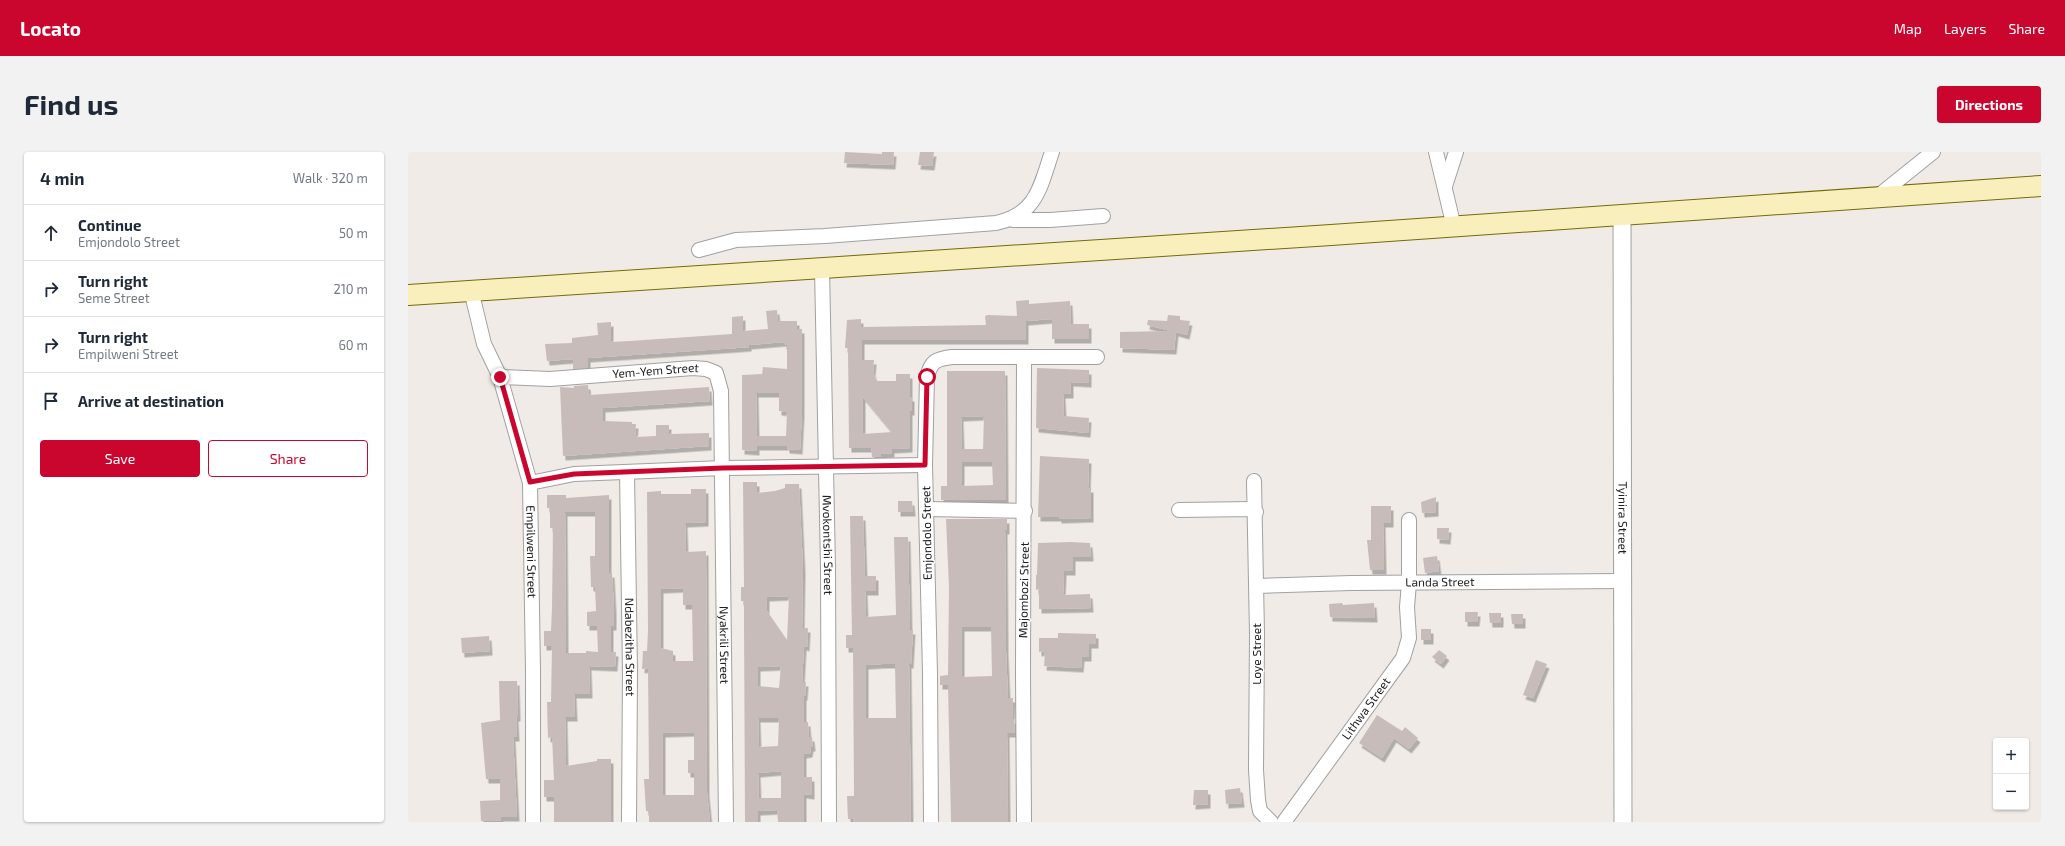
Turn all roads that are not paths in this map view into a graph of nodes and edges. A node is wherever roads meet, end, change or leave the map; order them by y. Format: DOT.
graph roads {
  1 [pos="1052,152"];
  2 [pos="1436,152"];
  3 [pos="1456,152"];
  4 [pos="1933,152"];
  5 [pos="2041,186"];
  6 [pos="1445,187"];
  7 [pos="1877,197"];
  8 [pos="1622,214"];
  9 [pos="1103,216"];
  10 [pos="1013,220"];
  11 [pos="1454,227"];
  12 [pos="699,250"];
  13 [pos="822,268"];
  14 [pos="471,290"];
  15 [pos="408,295"];
  16 [pos="1097,357"];
  17 [pos="1024,358"];
  18 [pos="500,377"];
  19 [pos="925,465"];
  20 [pos="723,468"];
  21 [pos="826,468"];
  22 [pos="627,472"];
  23 [pos="1254,481"];
  24 [pos="530,482"];
  25 [pos="927,509"];
  26 [pos="1179,510"];
  27 [pos="1024,511"];
  28 [pos="1256,512"];
  29 [pos="1409,520"];
  30 [pos="1623,581"];
  31 [pos="1409,583"];
  32 [pos="1257,586"];
  33 [pos="533,822"];
  34 [pos="629,822"];
  35 [pos="726,822"];
  36 [pos="829,822"];
  37 [pos="931,822"];
  38 [pos="1024,822"];
  39 [pos="1271,822"];
  40 [pos="1284,822"];
  41 [pos="1623,822"];
  1 -- 10 [label="street"];
  2 -- 6 [label="street"];
  3 -- 6 [label="street"];
  4 -- 7 [label="street"];
  5 -- 7 [label="main road"];
  6 -- 11 [label="street"];
  7 -- 8 [label="main road"];
  8 -- 11 [label="main road"];
  8 -- 30 [label="street, Tyinira Street"];
  9 -- 10 [label="street"];
  10 -- 12 [label="street"];
  11 -- 13 [label="main road"];
  13 -- 14 [label="main road"];
  13 -- 21 [label="street, Mvokontshi Street"];
  14 -- 15 [label="main road"];
  14 -- 18 [label="street, Empilweni Street"];
  16 -- 17 [label="street, Emjondolo Street"];
  17 -- 19 [label="street, Emjondolo Street"];
  17 -- 27 [label="street, Majombozi Street"];
  18 -- 20 [label="street, Yem-Yem Street"];
  18 -- 24 [label="street, Empilweni Street"];
  19 -- 21 [label="street"];
  19 -- 25 [label="street, Emjondolo Street"];
  20 -- 21 [label="street"];
  20 -- 22 [label="street"];
  20 -- 35 [label="street, Nyakrili Street"];
  21 -- 36 [label="street, Mvokontshi Street"];
  22 -- 24 [label="street"];
  22 -- 34 [label="street, Ndabezitha Street"];
  23 -- 28 [label="street, Loye Street"];
  24 -- 33 [label="street, Empilweni Street"];
  25 -- 27 [label="street"];
  25 -- 37 [label="street, Emjondolo Street"];
  26 -- 28 [label="street"];
  27 -- 38 [label="street, Majombozi Street"];
  28 -- 32 [label="street, Loye Street"];
  29 -- 31 [label="street, Lithwa Street"];
  30 -- 31 [label="street, Landa Street"];
  30 -- 41 [label="street, Tyinira Street"];
  31 -- 32 [label="street, Landa Street"];
  31 -- 40 [label="street, Lithwa Street"];
  32 -- 39 [label="street, Loye Street"];
}
